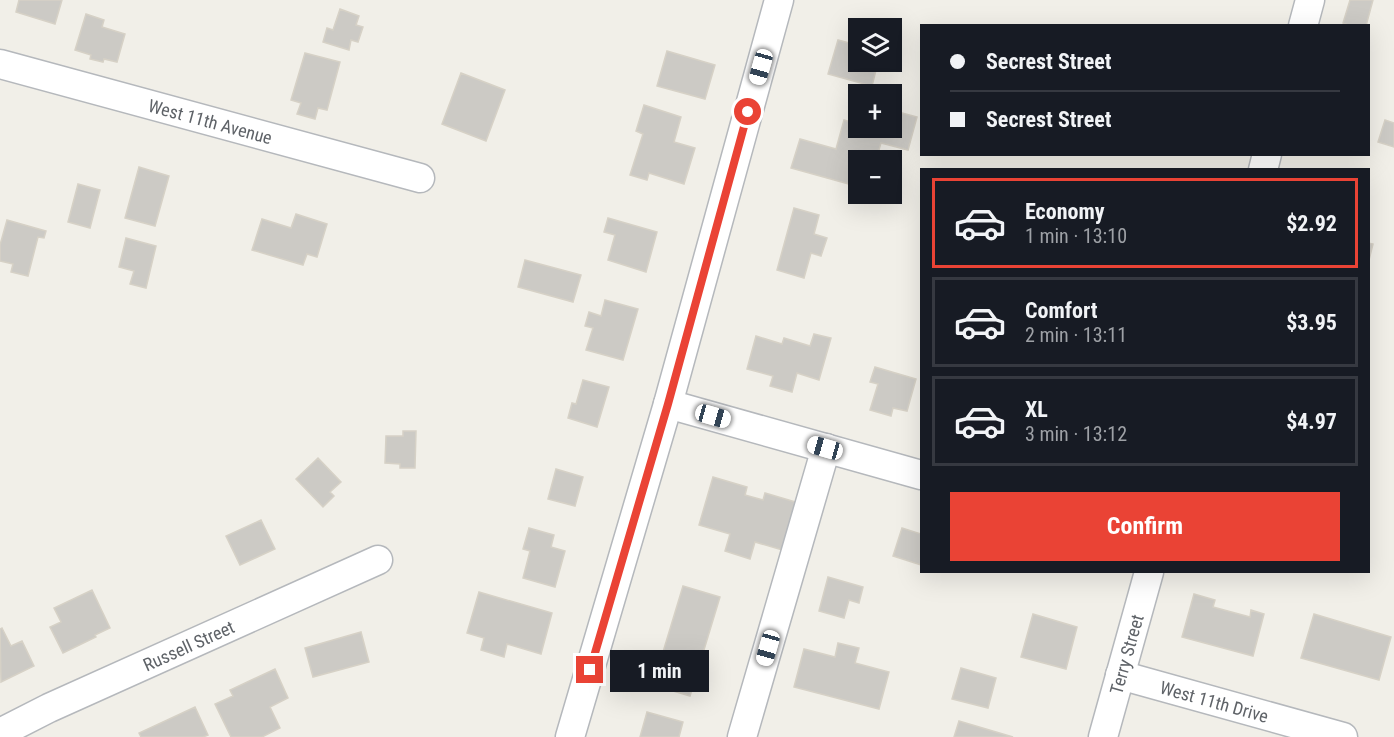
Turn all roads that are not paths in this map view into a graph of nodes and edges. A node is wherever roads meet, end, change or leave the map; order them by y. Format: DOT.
graph roads {
  1 [pos="779,0"];
  2 [pos="1310,0"];
  3 [pos="1304,24"];
  4 [pos="0,64"];
  5 [pos="420,178"];
  6 [pos="668,404"];
  7 [pos="825,448"];
  8 [pos="920,475"];
  9 [pos="378,560"];
  10 [pos="1149,573"];
  11 [pos="1120,675"];
  12 [pos="0,733"];
  13 [pos="570,737"];
  14 [pos="742,737"];
  15 [pos="1103,737"];
  16 [pos="1343,737"];
  1 -- 6 [label="street"];
  2 -- 3 [label="street"];
  4 -- 5 [label="street, West 11th Avenue"];
  6 -- 7 [label="street"];
  6 -- 13 [label="street"];
  7 -- 8 [label="street"];
  7 -- 14 [label="street"];
  9 -- 12 [label="street, Russell Street"];
  10 -- 11 [label="street, Terry Street"];
  11 -- 15 [label="street, Terry Street"];
  11 -- 16 [label="street, West 11th Drive"];
}
